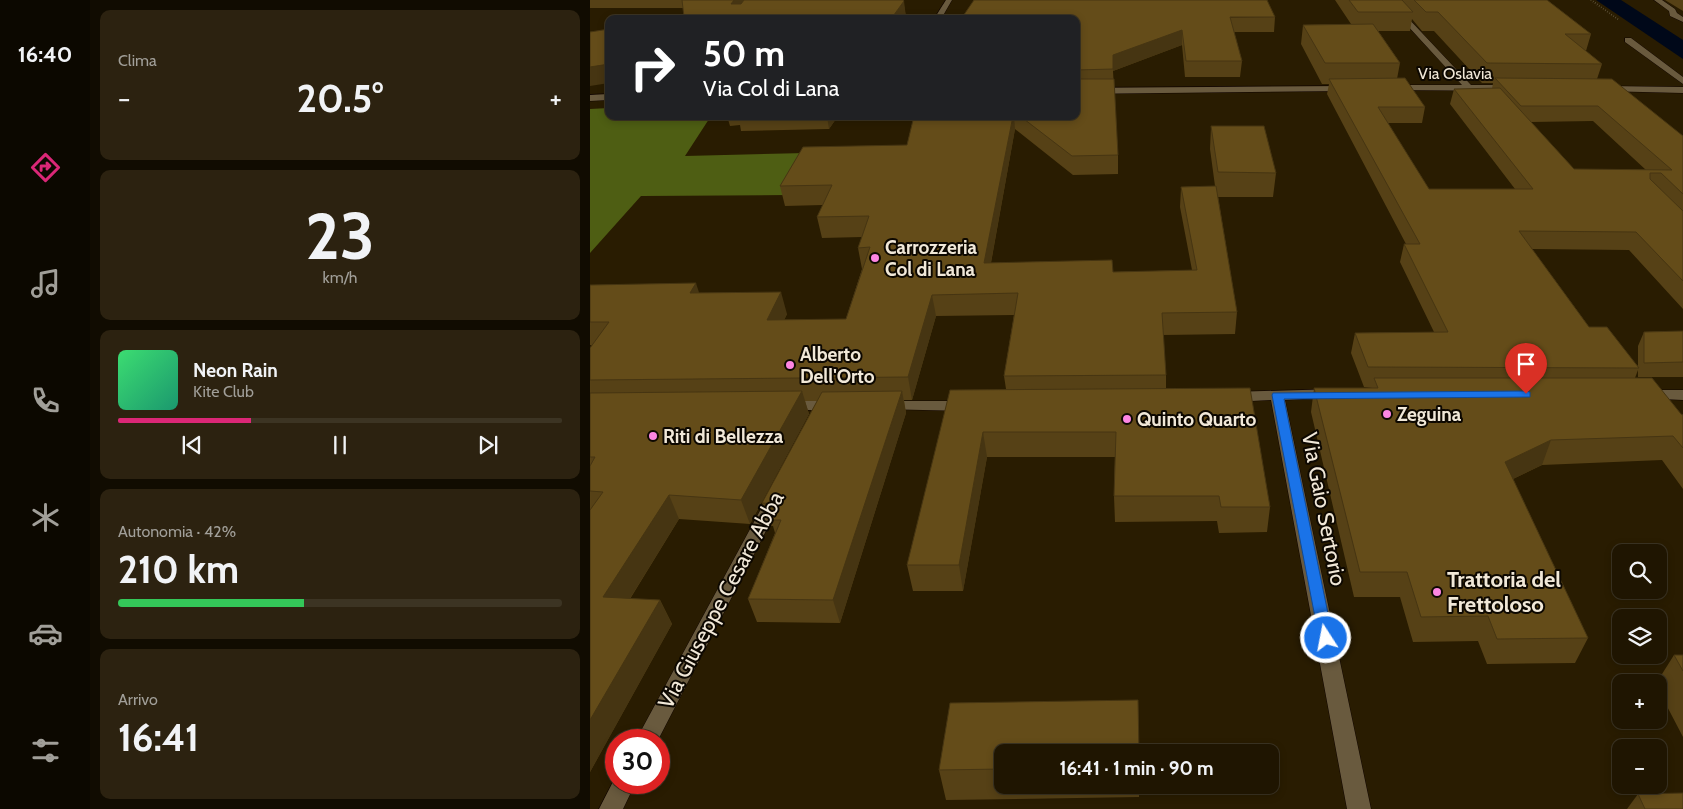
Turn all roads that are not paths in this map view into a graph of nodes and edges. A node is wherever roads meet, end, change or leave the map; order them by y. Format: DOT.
graph roads {
  1 [pos="949,0"];
  2 [pos="1387,0"];
  3 [pos="1657,0"];
  4 [pos="940,15"];
  5 [pos="1683,20"];
  6 [pos="1628,40"];
  7 [pos="1683,81"];
  8 [pos="1359,88"];
  9 [pos="1379,88"];
  10 [pos="1469,88"];
  11 [pos="1518,88"];
  12 [pos="1597,89"];
  13 [pos="1683,90"];
  14 [pos="1080,91"];
  15 [pos="605,97"];
  16 [pos="590,98"];
  17 [pos="1351,394"];
  18 [pos="1277,395"];
  19 [pos="1634,395"];
  20 [pos="1683,395"];
  21 [pos="1221,398"];
  22 [pos="774,406"];
  23 [pos="823,406"];
  24 [pos="851,406"];
  25 [pos="871,406"];
  26 [pos="979,406"];
  27 [pos="814,424"];
  28 [pos="786,476"];
  29 [pos="653,729"];
  30 [pos="619,794"];
  31 [pos="611,809"];
  32 [pos="1360,809"];
  1 -- 4 [label="street"];
  2 -- 10 [label="street"];
  3 -- 5 [label="street"];
  6 -- 7 [label="street"];
  8 -- 14 [label="street"];
  9 -- 10 [label="street, Via Oslavia"];
  10 -- 11 [label="street, Via Oslavia"];
  12 -- 13 [label="street"];
  15 -- 16 [label="street"];
  17 -- 18 [label="street"];
  18 -- 21 [label="street"];
  18 -- 32 [label="street, Via Gaio Sertorio"];
  19 -- 20 [label="street"];
  22 -- 23 [label="street"];
  23 -- 24 [label="street"];
  23 -- 27 [label="street"];
  25 -- 26 [label="street"];
  28 -- 29 [label="street, Via Giuseppe Cesare Abba"];
  30 -- 31 [label="street"];
}
